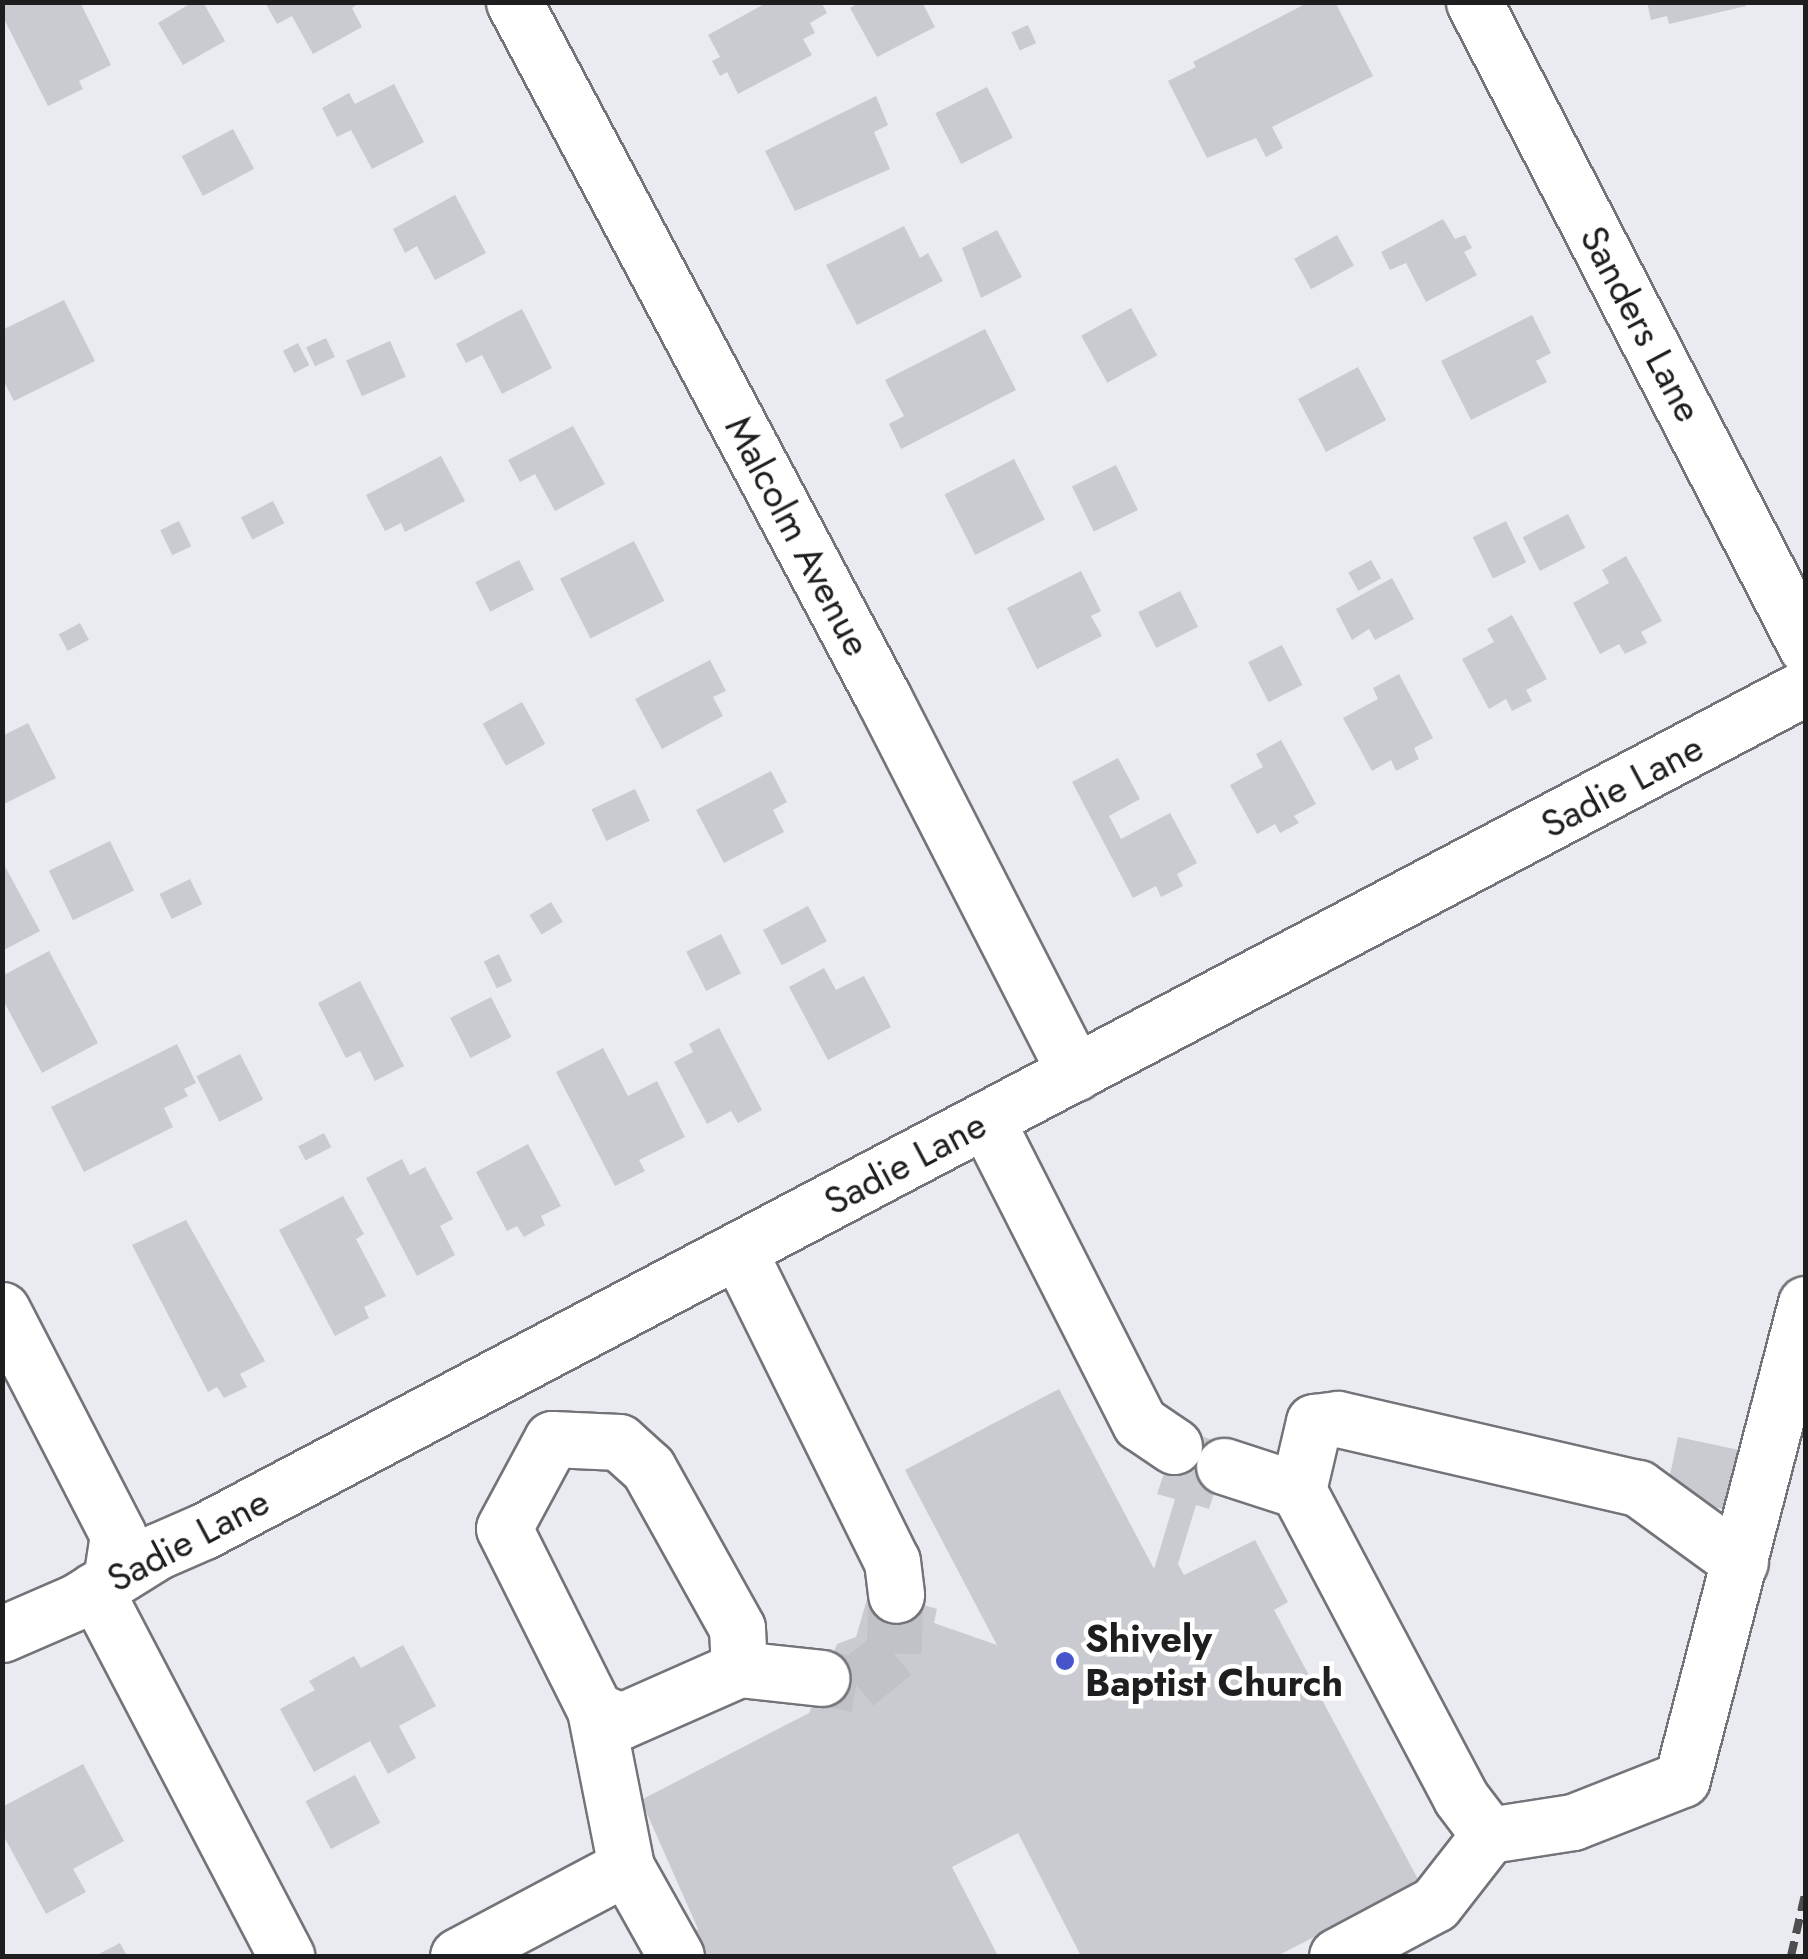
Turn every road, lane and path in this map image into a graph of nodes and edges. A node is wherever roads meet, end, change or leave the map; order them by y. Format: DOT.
graph roads {
  1 [pos="514,2"];
  2 [pos="1474,2"];
  3 [pos="1806,646"];
  4 [pos="1806,687"];
  5 [pos="1075,1073"];
  6 [pos="986,1120"];
  7 [pos="738,1250"];
  8 [pos="1806,1304"];
  9 [pos="2,1310"];
  10 [pos="513,1369"];
  11 [pos="552,1439"];
  12 [pos="1174,1446"];
  13 [pos="1224,1466"];
  14 [pos="1298,1490"];
  15 [pos="1740,1562"];
  16 [pos="103,1585"];
  17 [pos="896,1594"];
  18 [pos="2,1634"];
  19 [pos="739,1669"];
  20 [pos="822,1678"];
  21 [pos="595,1710"];
  22 [pos="1489,1836"];
  23 [pos="626,1867"];
  24 [pos="286,1956"];
  25 [pos="458,1956"];
  26 [pos="676,1956"];
  27 [pos="1338,1956"];
  1 -- 5 [label="street, Malcolm Avenue"];
  2 -- 3 [label="street, Sanders Lane"];
  4 -- 5 [label="street, Sadie Lane"];
  5 -- 6 [label="street, Sadie Lane"];
  6 -- 7 [label="street, Sadie Lane"];
  6 -- 12 [label="street"];
  7 -- 10 [label="street, Sadie Lane"];
  7 -- 17 [label="street"];
  8 -- 15 [label="street"];
  9 -- 16 [label="street"];
  10 -- 11 [label="street"];
  10 -- 16 [label="street, Sadie Lane"];
  11 -- 19 [label="street"];
  11 -- 21 [label="street"];
  13 -- 14 [label="street"];
  14 -- 15 [label="street"];
  14 -- 22 [label="street"];
  15 -- 22 [label="street"];
  16 -- 18 [label="street, Sadie Lane"];
  16 -- 24 [label="street"];
  19 -- 20 [label="street"];
  19 -- 21 [label="street"];
  21 -- 23 [label="street"];
  22 -- 27 [label="street"];
  23 -- 25 [label="street"];
  23 -- 26 [label="street"];
}
